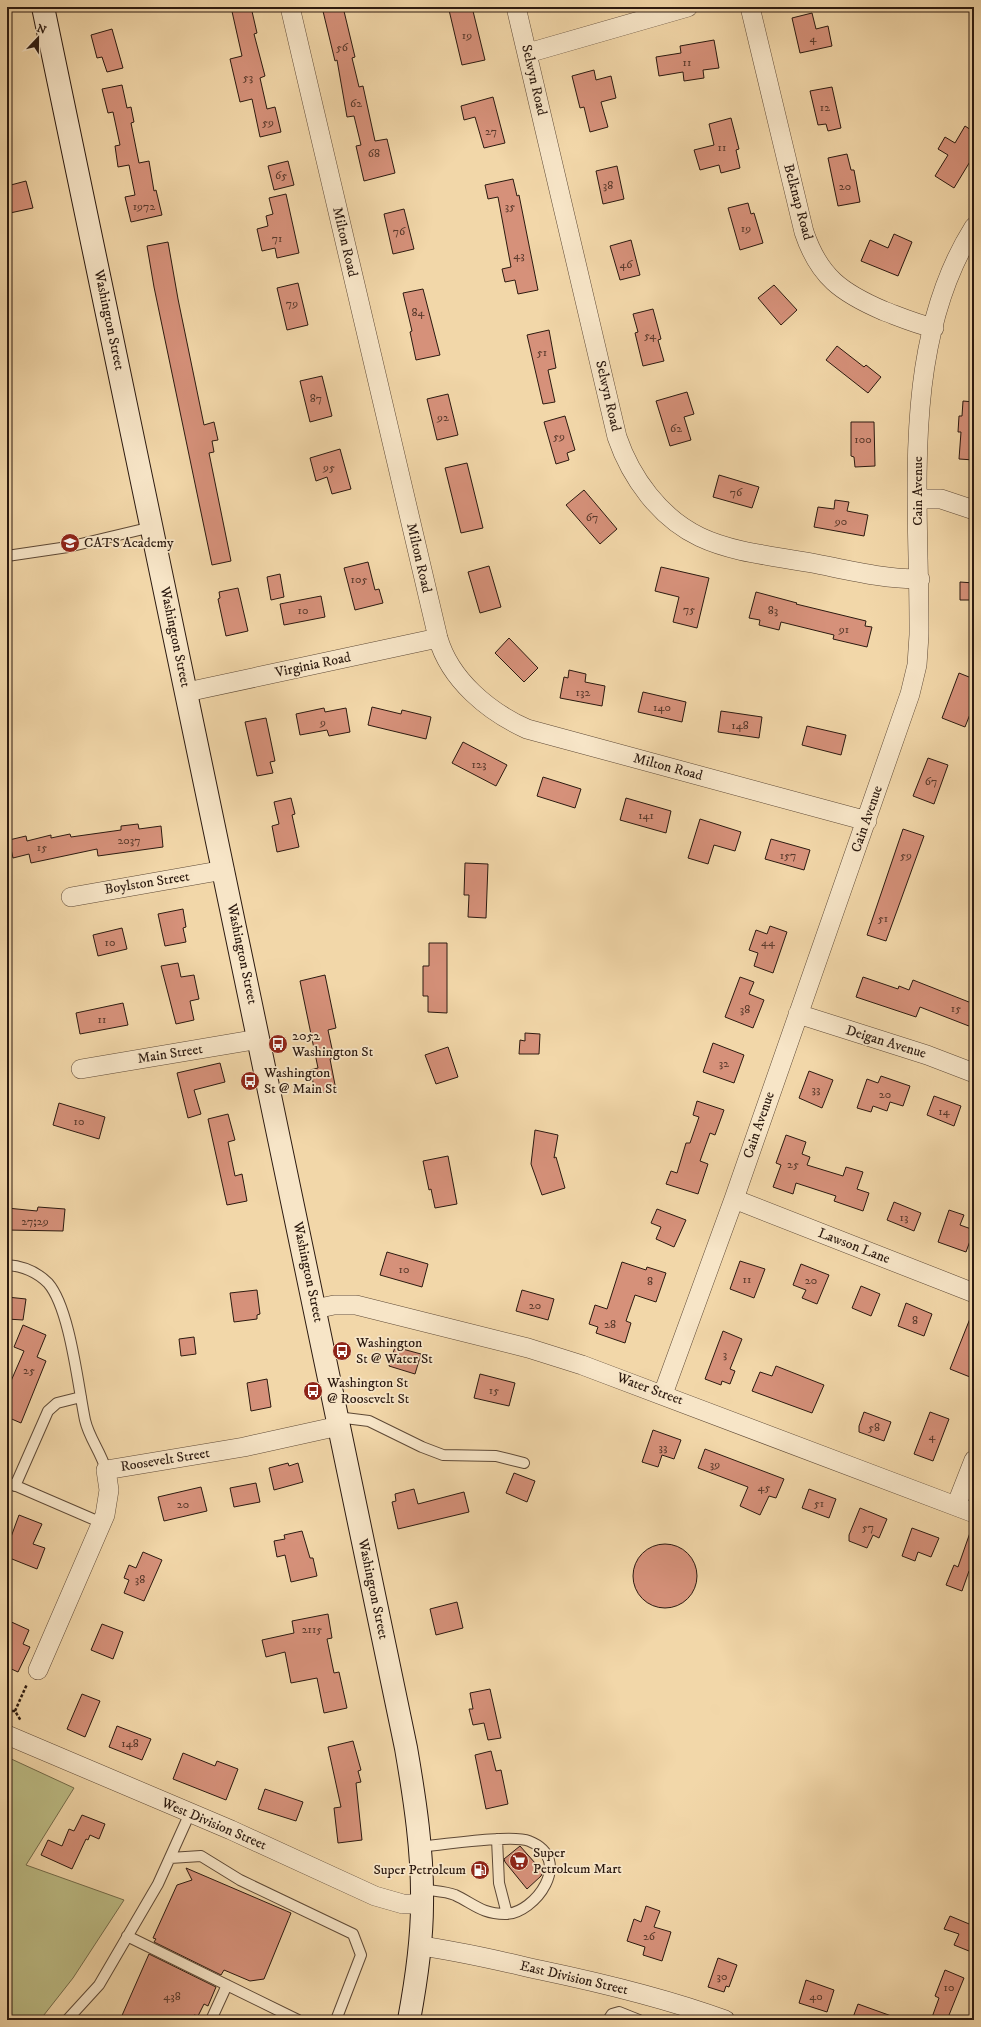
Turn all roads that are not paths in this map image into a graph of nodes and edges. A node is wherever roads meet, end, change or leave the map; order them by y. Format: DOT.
graph roads {
  1 [pos="44,7"];
  2 [pos="290,7"];
  3 [pos="516,7"];
  4 [pos="688,7"];
  5 [pos="750,7"];
  6 [pos="528,53"];
  7 [pos="974,227"];
  8 [pos="934,328"];
  9 [pos="918,499"];
  10 [pos="974,510"];
  11 [pos="152,527"];
  12 [pos="7,556"];
  13 [pos="920,579"];
  14 [pos="438,638"];
  15 [pos="187,692"];
  16 [pos="867,821"];
  17 [pos="224,870"];
  18 [pos="71,897"];
  19 [pos="798,1014"];
  20 [pos="259,1039"];
  21 [pos="82,1069"];
  22 [pos="974,1073"];
  23 [pos="734,1199"];
  24 [pos="7,1265"];
  25 [pos="974,1294"];
  26 [pos="315,1309"];
  27 [pos="662,1394"];
  28 [pos="81,1397"];
  29 [pos="338,1421"];
  30 [pos="974,1460"];
  31 [pos="524,1463"];
  32 [pos="106,1470"];
  33 [pos="11,1484"];
  34 [pos="956,1506"];
  35 [pos="974,1513"];
  36 [pos="102,1523"];
  37 [pos="38,1670"];
  38 [pos="7,1735"];
  39 [pos="190,1813"];
  40 [pos="497,1839"];
  41 [pos="419,1847"];
  42 [pos="170,1858"];
  43 [pos="422,1896"];
  44 [pos="507,1914"];
  45 [pos="127,1936"];
  46 [pos="420,1946"];
  47 [pos="227,1985"];
  48 [pos="66,2020"];
  49 [pos="211,2020"];
  50 [pos="298,2020"];
  51 [pos="336,2020"];
  52 [pos="408,2020"];
  53 [pos="608,2020"];
  54 [pos="639,2020"];
  55 [pos="725,2020"];
  1 -- 11 [label="main road, Washington Street"];
  2 -- 14 [label="street, Milton Road"];
  3 -- 6 [label="street, Selwyn Road"];
  4 -- 6 [label="street"];
  5 -- 8 [label="street, Belknap Road"];
  6 -- 13 [label="street, Selwyn Road"];
  7 -- 8 [label="street, Cain Avenue"];
  8 -- 9 [label="street, Cain Avenue"];
  9 -- 10 [label="street"];
  9 -- 13 [label="street, Cain Avenue"];
  11 -- 12 [label="lane"];
  11 -- 15 [label="main road, Washington Street"];
  13 -- 16 [label="street, Cain Avenue"];
  14 -- 15 [label="street, Virginia Road"];
  14 -- 16 [label="street, Milton Road"];
  15 -- 17 [label="main road, Washington Street"];
  16 -- 19 [label="street, Cain Avenue"];
  17 -- 18 [label="street, Boylston Street"];
  17 -- 20 [label="main road, Washington Street"];
  19 -- 22 [label="street, Deigan Avenue"];
  19 -- 23 [label="street, Cain Avenue"];
  20 -- 21 [label="street, Main Street"];
  20 -- 26 [label="main road, Washington Street"];
  23 -- 25 [label="street, Lawson Lane"];
  23 -- 27 [label="street, Cain Avenue"];
  24 -- 28 [label="lane"];
  26 -- 27 [label="street, Water Street"];
  26 -- 29 [label="main road, Washington Street"];
  27 -- 34 [label="street, Water Street"];
  28 -- 32 [label="lane"];
  28 -- 33 [label="lane"];
  29 -- 31 [label="lane"];
  29 -- 32 [label="street, Roosevelt Street"];
  29 -- 41 [label="main road, Washington Street"];
  30 -- 34 [label="street"];
  32 -- 36 [label="street, Roosevelt Street"];
  33 -- 36 [label="lane"];
  34 -- 35 [label="street, Water Street"];
  36 -- 37 [label="street, Roosevelt Street"];
  38 -- 39 [label="street, West Division Street"];
  39 -- 42 [label="lane"];
  39 -- 43 [label="street, West Division Street"];
  40 -- 41 [label="lane"];
  40 -- 44 [label="lane"];
  40 -- 44 [label="lane"];
  41 -- 43 [label="main road, Washington Street"];
  42 -- 45 [label="lane"];
  42 -- 51 [label="lane"];
  43 -- 44 [label="lane"];
  43 -- 46 [label="main road, Washington Street"];
  45 -- 47 [label="lane"];
  45 -- 48 [label="lane"];
  46 -- 52 [label="main road, Washington Street"];
  46 -- 55 [label="street, East Division Street"];
  47 -- 49 [label="lane"];
  47 -- 50 [label="lane"];
  53 -- 54 [label="lane"];
}
